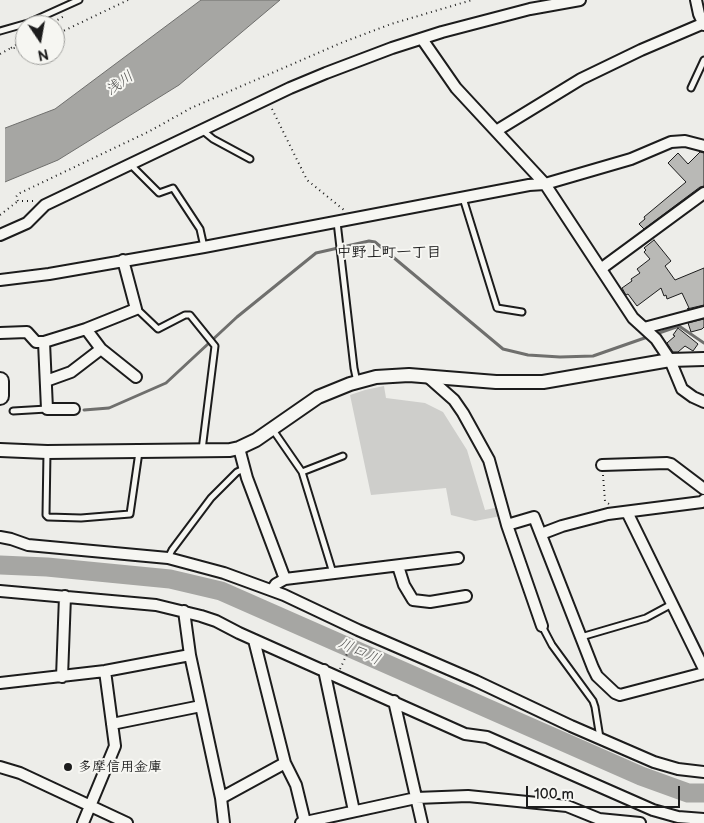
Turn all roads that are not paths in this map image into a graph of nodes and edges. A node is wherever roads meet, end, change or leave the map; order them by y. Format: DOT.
graph roads {
  1 [pos="79,0"];
  2 [pos="580,0"];
  3 [pos="696,0"];
  4 [pos="703,24"];
  5 [pos="0,31"];
  6 [pos="422,39"];
  7 [pos="704,60"];
  8 [pos="691,88"];
  9 [pos="201,130"];
  10 [pos="496,131"];
  11 [pos="704,146"];
  12 [pos="250,158"];
  13 [pos="130,164"];
  14 [pos="545,184"];
  15 [pos="704,193"];
  16 [pos="463,198"];
  17 [pos="337,221"];
  18 [pos="0,235"];
  19 [pos="204,247"];
  20 [pos="123,260"];
  21 [pos="602,268"];
  22 [pos="0,280"];
  23 [pos="136,308"];
  24 [pos="522,312"];
  25 [pos="704,312"];
  26 [pos="86,329"];
  27 [pos="645,329"];
  28 [pos="0,333"];
  29 [pos="44,342"];
  30 [pos="101,350"];
  31 [pos="704,359"];
  32 [pos="670,360"];
  33 [pos="428,376"];
  34 [pos="136,377"];
  35 [pos="0,381"];
  36 [pos="46,381"];
  37 [pos="357,382"];
  38 [pos="0,396"];
  39 [pos="704,402"];
  40 [pos="46,409"];
  41 [pos="74,409"];
  42 [pos="13,411"];
  43 [pos="272,428"];
  44 [pos="239,448"];
  45 [pos="139,449"];
  46 [pos="0,450"];
  47 [pos="202,450"];
  48 [pos="47,452"];
  49 [pos="343,456"];
  50 [pos="602,465"];
  51 [pos="244,469"];
  52 [pos="302,472"];
  53 [pos="704,489"];
  54 [pos="704,500"];
  55 [pos="624,513"];
  56 [pos="507,525"];
  57 [pos="541,534"];
  58 [pos="0,537"];
  59 [pos="168,558"];
  60 [pos="458,558"];
  61 [pos="398,566"];
  62 [pos="333,574"];
  63 [pos="285,579"];
  64 [pos="272,590"];
  65 [pos="0,591"];
  66 [pos="64,596"];
  67 [pos="466,596"];
  68 [pos="672,604"];
  69 [pos="184,611"];
  70 [pos="542,626"];
  71 [pos="581,637"];
  72 [pos="254,640"];
  73 [pos="190,655"];
  74 [pos="704,669"];
  75 [pos="324,670"];
  76 [pos="105,671"];
  77 [pos="704,673"];
  78 [pos="62,677"];
  79 [pos="0,684"];
  80 [pos="394,701"];
  81 [pos="201,706"];
  82 [pos="112,724"];
  83 [pos="600,738"];
  84 [pos="285,763"];
  85 [pos="0,766"];
  86 [pos="704,772"];
  87 [pos="221,798"];
  88 [pos="416,798"];
  89 [pos="91,806"];
  90 [pos="354,811"];
  91 [pos="704,819"];
  92 [pos="677,820"];
  93 [pos="303,822"];
  94 [pos="83,823"];
  95 [pos="127,823"];
  96 [pos="224,823"];
  97 [pos="422,823"];
  98 [pos="640,823"];
  1 -- 5 [label="lane"];
  2 -- 6 [label="street"];
  3 -- 4 [label="street"];
  4 -- 10 [label="street"];
  6 -- 9 [label="street"];
  6 -- 10 [label="street"];
  7 -- 8 [label="lane"];
  9 -- 12 [label="lane"];
  9 -- 13 [label="street"];
  10 -- 14 [label="street"];
  11 -- 14 [label="street"];
  13 -- 18 [label="street"];
  13 -- 19 [label="lane"];
  14 -- 16 [label="street"];
  14 -- 21 [label="street"];
  15 -- 21 [label="street"];
  16 -- 17 [label="street"];
  16 -- 24 [label="lane"];
  17 -- 19 [label="street"];
  17 -- 37 [label="lane"];
  19 -- 20 [label="street"];
  20 -- 22 [label="street"];
  20 -- 23 [label="street"];
  21 -- 27 [label="street"];
  23 -- 26 [label="street"];
  23 -- 47 [label="lane"];
  25 -- 27 [label="street"];
  26 -- 29 [label="street"];
  26 -- 30 [label="street"];
  27 -- 32 [label="street"];
  28 -- 29 [label="street"];
  29 -- 36 [label="street"];
  30 -- 34 [label="street"];
  30 -- 36 [label="street"];
  31 -- 32 [label="street"];
  32 -- 33 [label="street"];
  32 -- 39 [label="street"];
  33 -- 37 [label="street"];
  33 -- 56 [label="street"];
  35 -- 38 [label="highway"];
  36 -- 40 [label="street"];
  37 -- 43 [label="street"];
  40 -- 41 [label="street"];
  40 -- 42 [label="lane"];
  43 -- 44 [label="street"];
  43 -- 52 [label="lane"];
  44 -- 47 [label="street"];
  44 -- 51 [label="street"];
  45 -- 47 [label="street"];
  45 -- 48 [label="street"];
  45 -- 48 [label="lane"];
  46 -- 48 [label="street"];
  49 -- 52 [label="lane"];
  50 -- 53 [label="street"];
  51 -- 59 [label="lane"];
  51 -- 63 [label="street"];
  52 -- 62 [label="lane"];
  54 -- 55 [label="street"];
  55 -- 57 [label="street"];
  55 -- 68 [label="street"];
  56 -- 57 [label="street"];
  56 -- 70 [label="street"];
  57 -- 71 [label="street"];
  58 -- 59 [label="street"];
  59 -- 64 [label="street"];
  60 -- 61 [label="street"];
  61 -- 62 [label="street"];
  61 -- 67 [label="street"];
  62 -- 63 [label="street"];
  63 -- 64 [label="street"];
  64 -- 83 [label="street"];
  65 -- 66 [label="street"];
  66 -- 69 [label="street"];
  66 -- 78 [label="street"];
  68 -- 71 [label="lane"];
  68 -- 74 [label="street"];
  69 -- 72 [label="street"];
  69 -- 73 [label="street"];
  70 -- 83 [label="lane"];
  71 -- 77 [label="street"];
  72 -- 75 [label="street"];
  72 -- 84 [label="street"];
  73 -- 76 [label="street"];
  73 -- 81 [label="street"];
  75 -- 80 [label="street"];
  75 -- 90 [label="street"];
  76 -- 78 [label="street"];
  76 -- 82 [label="street"];
  78 -- 79 [label="street"];
  80 -- 88 [label="street"];
  80 -- 92 [label="street"];
  81 -- 82 [label="street"];
  81 -- 87 [label="street"];
  82 -- 89 [label="street"];
  83 -- 86 [label="street"];
  84 -- 87 [label="street"];
  84 -- 93 [label="street"];
  85 -- 89 [label="street"];
  87 -- 96 [label="street"];
  88 -- 90 [label="street"];
  88 -- 97 [label="street"];
  88 -- 98 [label="street"];
  89 -- 94 [label="street"];
  89 -- 95 [label="street"];
  90 -- 93 [label="street"];
  91 -- 92 [label="street"];
}
